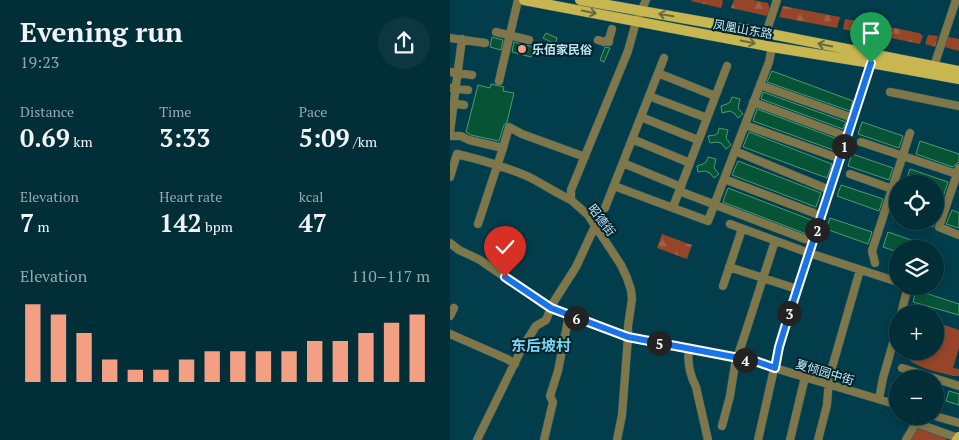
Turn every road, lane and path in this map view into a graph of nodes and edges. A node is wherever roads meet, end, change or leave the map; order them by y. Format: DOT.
graph roads {
  1 [pos="518,0"];
  2 [pos="524,0"];
  3 [pos="580,0"];
  4 [pos="646,0"];
  5 [pos="777,0"];
  6 [pos="956,0"];
  7 [pos="641,11"];
  8 [pos="871,21"];
  9 [pos="636,22"];
  10 [pos="612,29"];
  11 [pos="496,32"];
  12 [pos="766,33"];
  13 [pos="510,35"];
  14 [pos="450,38"];
  15 [pos="462,39"];
  16 [pos="529,40"];
  17 [pos="598,40"];
  18 [pos="485,43"];
  19 [pos="772,47"];
  20 [pos="664,58"];
  21 [pos="870,58"];
  22 [pos="726,66"];
  23 [pos="934,66"];
  24 [pos="959,71"];
  25 [pos="454,72"];
  26 [pos="658,73"];
  27 [pos="472,75"];
  28 [pos="959,79"];
  29 [pos="499,81"];
  30 [pos="760,85"];
  31 [pos="453,88"];
  32 [pos="468,90"];
  33 [pos="890,92"];
  34 [pos="649,96"];
  35 [pos="715,96"];
  36 [pos="753,102"];
  37 [pos="452,103"];
  38 [pos="464,105"];
  39 [pos="959,106"];
  40 [pos="641,117"];
  41 [pos="850,117"];
  42 [pos="707,118"];
  43 [pos="744,125"];
  44 [pos="450,132"];
  45 [pos="910,133"];
  46 [pos="840,134"];
  47 [pos="450,136"];
  48 [pos="632,139"];
  49 [pos="698,140"];
  50 [pos="861,142"];
  51 [pos="503,148"];
  52 [pos="734,151"];
  53 [pos="903,156"];
  54 [pos="585,157"];
  55 [pos="835,157"];
  56 [pos="623,163"];
  57 [pos="690,163"];
  58 [pos="497,164"];
  59 [pos="958,171"];
  60 [pos="850,174"];
  61 [pos="899,175"];
  62 [pos="450,178"];
  63 [pos="724,179"];
  64 [pos="614,186"];
  65 [pos="889,188"];
  66 [pos="680,189"];
  67 [pos="828,189"];
  68 [pos="571,200"];
  69 [pos="714,205"];
  70 [pos="889,206"];
  71 [pos="672,207"];
  72 [pos="946,207"];
  73 [pos="605,208"];
  74 [pos="814,213"];
  75 [pos="478,224"];
  76 [pos="730,224"];
  77 [pos="595,226"];
  78 [pos="742,229"];
  79 [pos="959,235"];
  80 [pos="805,239"];
  81 [pos="775,241"];
  82 [pos="450,243"];
  83 [pos="809,253"];
  84 [pos="875,264"];
  85 [pos="729,267"];
  86 [pos="860,270"];
  87 [pos="763,278"];
  88 [pos="889,279"];
  89 [pos="723,286"];
  90 [pos="797,289"];
  91 [pos="454,308"];
  92 [pos="551,308"];
  93 [pos="569,315"];
  94 [pos="450,316"];
  95 [pos="450,334"];
  96 [pos="628,337"];
  97 [pos="689,349"];
  98 [pos="889,357"];
  99 [pos="737,358"];
  100 [pos="515,364"];
  101 [pos="775,368"];
  102 [pos="902,368"];
  103 [pos="804,377"];
  104 [pos="828,385"];
  105 [pos="959,386"];
  106 [pos="879,400"];
  107 [pos="889,403"];
  108 [pos="944,419"];
  109 [pos="959,423"];
  110 [pos="722,426"];
  111 [pos="958,438"];
  112 [pos="477,440"];
  113 [pos="544,440"];
  114 [pos="617,440"];
  115 [pos="708,440"];
  116 [pos="758,440"];
  117 [pos="790,440"];
  118 [pos="818,440"];
  119 [pos="906,440"];
  1 -- 13 [label="street"];
  2 -- 9 [label="main road, 凤凰山东路, one-way"];
  3 -- 7 [label="main road, 凤凰山东路"];
  4 -- 7 [label="street, 昭德街"];
  5 -- 12 [label="street"];
  6 -- 23 [label="street"];
  7 -- 9 [label="street, 昭德街"];
  12 -- 7 [label="main road, 凤凰山东路, one-way"];
  8 -- 21 [label="street"];
  9 -- 19 [label="main road, 凤凰山东路, one-way"];
  9 -- 54 [label="street, 昭德街"];
  10 -- 17 [label="street"];
  11 -- 13 [label="street"];
  21 -- 12 [label="main road, 凤凰山东路, one-way"];
  13 -- 16 [label="street"];
  13 -- 29 [label="street"];
  14 -- 15 [label="street"];
  15 -- 18 [label="street"];
  15 -- 25 [label="street"];
  19 -- 21 [label="main road, 凤凰山东路"];
  19 -- 30 [label="street"];
  20 -- 26 [label="street"];
  21 -- 23 [label="main road, 凤凰山东路"];
  21 -- 28 [label="main road, 凤凰山东路"];
  21 -- 83 [label="street"];
  22 -- 35 [label="street"];
  23 -- 24 [label="main road, 凤凰山东路"];
  25 -- 27 [label="street"];
  25 -- 31 [label="street"];
  26 -- 34 [label="street"];
  26 -- 35 [label="street"];
  30 -- 36 [label="street"];
  30 -- 41 [label="street"];
  31 -- 32 [label="street"];
  31 -- 37 [label="street"];
  33 -- 39 [label="street"];
  34 -- 40 [label="street"];
  34 -- 42 [label="street"];
  35 -- 42 [label="street"];
  36 -- 43 [label="street"];
  36 -- 46 [label="street"];
  37 -- 38 [label="street"];
  37 -- 44 [label="street"];
  40 -- 48 [label="street"];
  40 -- 49 [label="street"];
  42 -- 49 [label="street"];
  43 -- 52 [label="street"];
  43 -- 55 [label="street"];
  45 -- 53 [label="street"];
  47 -- 51 [label="street"];
  48 -- 56 [label="street"];
  48 -- 57 [label="street"];
  49 -- 57 [label="street"];
  50 -- 53 [label="street"];
  51 -- 54 [label="street"];
  51 -- 58 [label="street"];
  52 -- 63 [label="street"];
  52 -- 67 [label="street"];
  53 -- 59 [label="street"];
  53 -- 61 [label="street"];
  54 -- 68 [label="street, 昭德街"];
  56 -- 64 [label="street"];
  56 -- 66 [label="street"];
  57 -- 66 [label="street"];
  58 -- 62 [label="street"];
  58 -- 68 [label="street"];
  58 -- 75 [label="street"];
  59 -- 72 [label="street"];
  60 -- 65 [label="street"];
  63 -- 69 [label="street"];
  63 -- 74 [label="street"];
  64 -- 71 [label="street"];
  64 -- 73 [label="street"];
  66 -- 69 [label="street"];
  66 -- 71 [label="street"];
  68 -- 77 [label="street, 昭德街"];
  69 -- 71 [label="street"];
  69 -- 80 [label="street"];
  70 -- 84 [label="street"];
  72 -- 79 [label="street"];
  76 -- 78 [label="street"];
  77 -- 92 [label="street"];
  77 -- 96 [label="street, 昭德街"];
  78 -- 81 [label="street"];
  78 -- 85 [label="street"];
  81 -- 83 [label="street"];
  81 -- 87 [label="street"];
  82 -- 92 [label="street, 夏倾园中街"];
  83 -- 86 [label="street"];
  83 -- 90 [label="street"];
  85 -- 87 [label="street"];
  85 -- 89 [label="street"];
  86 -- 88 [label="street"];
  86 -- 104 [label="street"];
  87 -- 90 [label="street"];
  87 -- 99 [label="street"];
  90 -- 101 [label="street"];
  91 -- 94 [label="street"];
  92 -- 93 [label="street, 夏倾园中街"];
  92 -- 100 [label="street"];
  93 -- 96 [label="street, 夏倾园中街"];
  93 -- 113 [label="street"];
  95 -- 100 [label="street"];
  96 -- 97 [label="street, 夏倾园中街"];
  96 -- 114 [label="street, 昭德街"];
  97 -- 99 [label="street, 夏倾园中街"];
  97 -- 115 [label="street"];
  98 -- 106 [label="street"];
  99 -- 101 [label="street, 夏倾园中街"];
  99 -- 110 [label="street"];
  100 -- 112 [label="street"];
  101 -- 103 [label="street, 夏倾园中街"];
  101 -- 116 [label="street"];
  102 -- 105 [label="street"];
  103 -- 104 [label="street, 夏倾园中街"];
  103 -- 117 [label="street"];
  104 -- 106 [label="street, 夏倾园中街"];
  104 -- 118 [label="street"];
  106 -- 107 [label="street, 夏倾园中街"];
  108 -- 109 [label="street"];
  111 -- 119 [label="street"];
}
